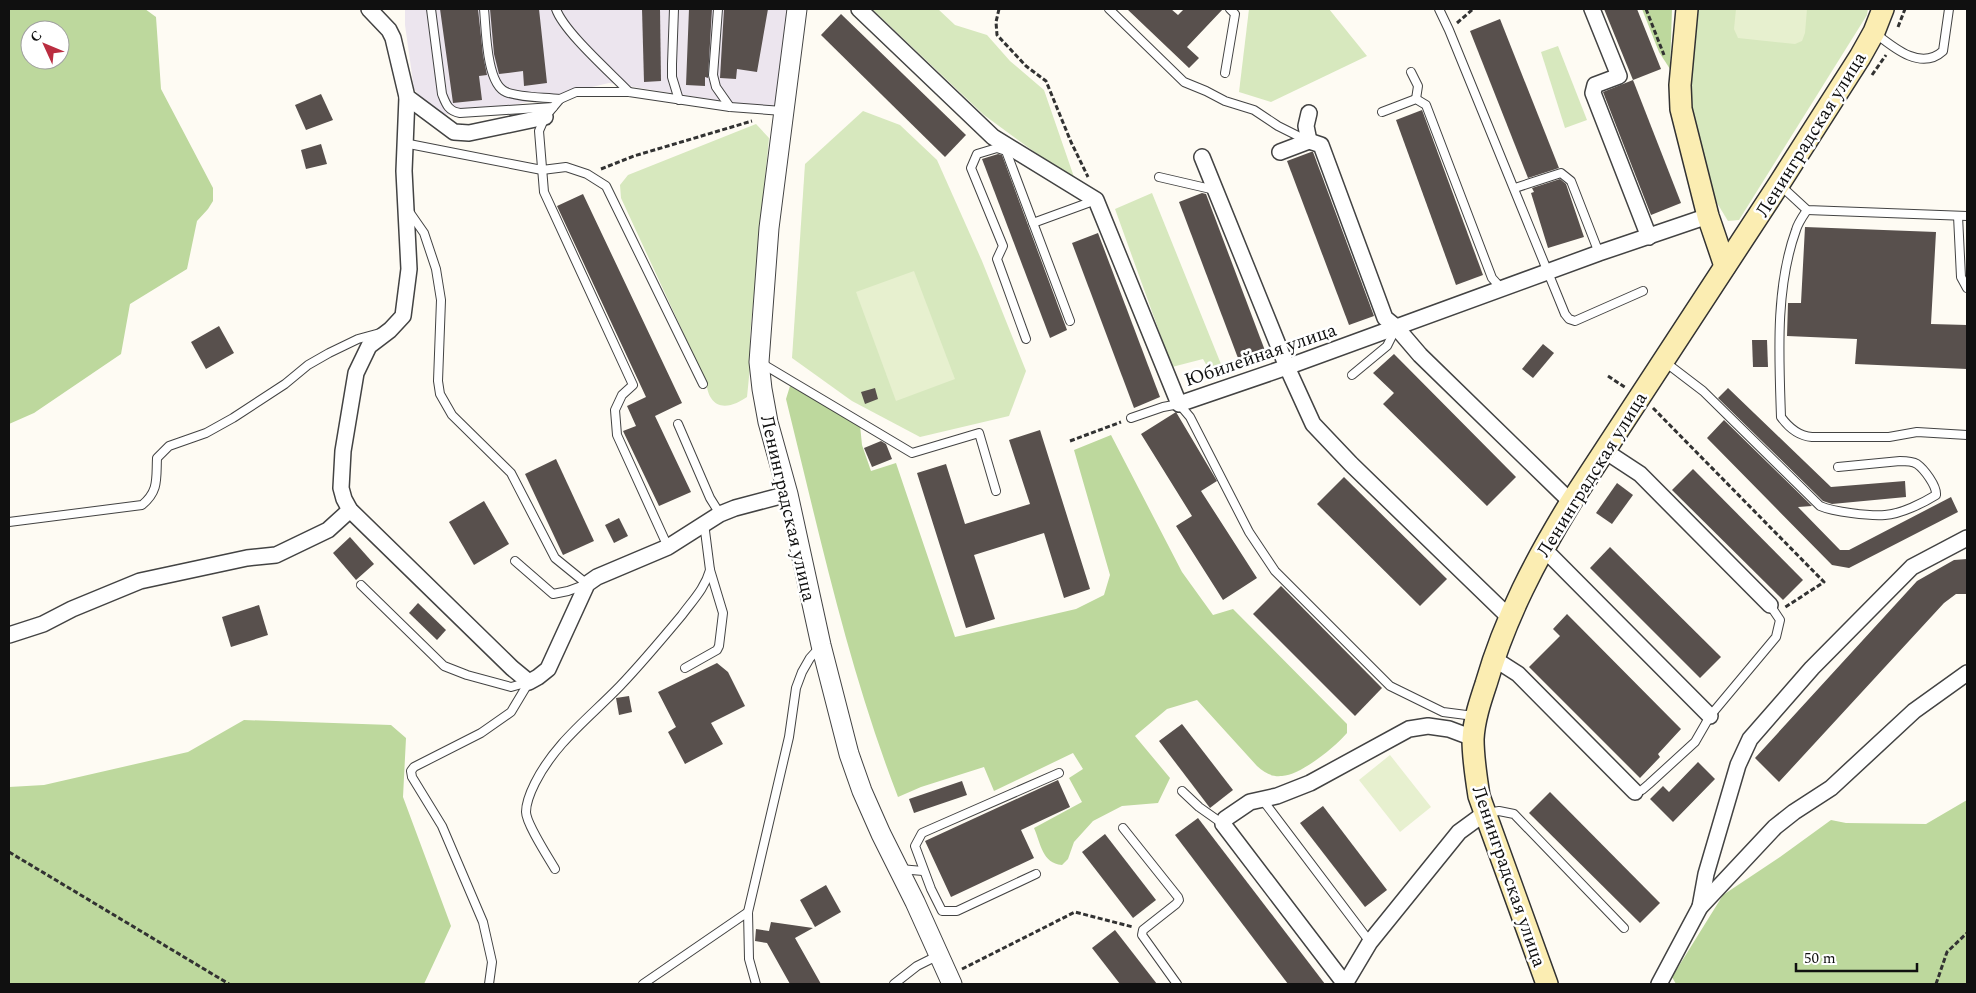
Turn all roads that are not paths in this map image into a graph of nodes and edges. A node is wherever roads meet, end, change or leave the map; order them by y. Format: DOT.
graph roads {
  1 [pos="369,9"];
  2 [pos="431,9"];
  3 [pos="484,9"];
  4 [pos="556,9"];
  5 [pos="674,9"];
  6 [pos="718,9"];
  7 [pos="796,9"];
  8 [pos="859,9"];
  9 [pos="1109,9"];
  10 [pos="1230,9"];
  11 [pos="1439,9"];
  12 [pos="1592,9"];
  13 [pos="1688,9"];
  14 [pos="1883,9"];
  15 [pos="1949,9"];
  16 [pos="1874,32"];
  17 [pos="1411,72"];
  18 [pos="1225,73"];
  19 [pos="630,92"];
  20 [pos="407,96"];
  21 [pos="560,99"];
  22 [pos="1416,99"];
  23 [pos="679,100"];
  24 [pos="730,107"];
  25 [pos="784,111"];
  26 [pos="549,112"];
  27 [pos="1382,112"];
  28 [pos="1309,114"];
  29 [pos="1309,141"];
  30 [pos="404,143"];
  31 [pos="992,143"];
  32 [pos="1280,152"];
  33 [pos="1202,157"];
  34 [pos="542,170"];
  35 [pos="1158,177"];
  36 [pos="1779,184"];
  37 [pos="1515,188"];
  38 [pos="1216,190"];
  39 [pos="1096,200"];
  40 [pos="406,208"];
  41 [pos="1807,210"];
  42 [pos="1708,216"];
  43 [pos="1958,216"];
  44 [pos="1967,216"];
  45 [pos="1033,223"];
  46 [pos="1649,237"];
  47 [pos="1599,253"];
  48 [pos="1725,266"];
  49 [pos="1548,272"];
  50 [pos="1967,288"];
  51 [pos="1502,289"];
  52 [pos="1643,291"];
  53 [pos="1070,321"];
  54 [pos="1396,327"];
  55 [pos="390,330"];
  56 [pos="1026,339"];
  57 [pos="1663,361"];
  58 [pos="759,362"];
  59 [pos="1287,367"];
  60 [pos="1352,375"];
  61 [pos="702,384"];
  62 [pos="1179,404"];
  63 [pos="1131,418"];
  64 [pos="678,424"];
  65 [pos="1967,435"];
  66 [pos="1605,451"];
  67 [pos="1838,467"];
  68 [pos="996,491"];
  69 [pos="788,494"];
  70 [pos="1571,502"];
  71 [pos="350,510"];
  72 [pos="720,514"];
  73 [pos="9,522"];
  74 [pos="704,523"];
  75 [pos="1967,538"];
  76 [pos="668,547"];
  77 [pos="1541,551"];
  78 [pos="515,561"];
  79 [pos="710,570"];
  80 [pos="587,584"];
  81 [pos="361,585"];
  82 [pos="1772,609"];
  83 [pos="1509,617"];
  84 [pos="9,635"];
  85 [pos="821,645"];
  86 [pos="1493,658"];
  87 [pos="685,668"];
  88 [pos="1967,673"];
  89 [pos="529,682"];
  90 [pos="1476,716"];
  91 [pos="1710,716"];
  92 [pos="1473,738"];
  93 [pos="1059,774"];
  94 [pos="1182,791"];
  95 [pos="1635,792"];
  96 [pos="1262,799"];
  97 [pos="1485,813"];
  98 [pos="1223,824"];
  99 [pos="1123,828"];
  100 [pos="555,869"];
  101 [pos="897,869"];
  102 [pos="923,871"];
  103 [pos="1036,874"];
  104 [pos="923,895"];
  105 [pos="1700,907"];
  106 [pos="748,912"];
  107 [pos="1624,928"];
  108 [pos="1370,942"];
  109 [pos="939,955"];
  110 [pos="950,980"];
  111 [pos="489,984"];
  112 [pos="643,984"];
  113 [pos="756,984"];
  114 [pos="894,984"];
  115 [pos="1177,984"];
  116 [pos="1345,984"];
  117 [pos="1547,984"];
  118 [pos="1658,984"];
  1 -- 20 [label="street"];
  2 -- 26 [label="lane"];
  3 -- 21 [label="lane"];
  4 -- 19 [label="lane"];
  5 -- 23 [label="lane"];
  6 -- 24 [label="lane"];
  7 -- 25 [label="street, Ленинградская улица"];
  8 -- 31 [label="street"];
  9 -- 29 [label="lane"];
  10 -- 18 [label="lane"];
  11 -- 37 [label="lane"];
  12 -- 46 [label="street"];
  13 -- 42 [label="main road"];
  14 -- 16 [label="main road, Ленинградская улица"];
  15 -- 16 [label="lane"];
  16 -- 36 [label="main road, Ленинградская улица"];
  17 -- 22 [label="lane"];
  19 -- 21 [label="lane"];
  19 -- 23 [label="lane"];
  20 -- 26 [label="street"];
  20 -- 30 [label="street"];
  21 -- 26 [label="lane"];
  22 -- 27 [label="lane"];
  22 -- 51 [label="lane"];
  23 -- 24 [label="lane"];
  24 -- 25 [label="lane"];
  25 -- 58 [label="street, Ленинградская улица"];
  26 -- 34 [label="lane"];
  28 -- 29 [label="street"];
  29 -- 32 [label="street"];
  29 -- 54 [label="street"];
  30 -- 34 [label="lane"];
  30 -- 40 [label="street"];
  31 -- 39 [label="street"];
  31 -- 45 [label="lane"];
  31 -- 56 [label="lane"];
  33 -- 38 [label="street"];
  34 -- 61 [label="lane"];
  34 -- 76 [label="lane"];
  35 -- 38 [label="lane"];
  36 -- 41 [label="lane"];
  36 -- 48 [label="main road, Ленинградская улица"];
  37 -- 47 [label="lane"];
  37 -- 49 [label="lane"];
  38 -- 59 [label="street"];
  39 -- 45 [label="lane"];
  39 -- 62 [label="street, Юбилейная улица"];
  40 -- 55 [label="street"];
  40 -- 80 [label="lane"];
  41 -- 43 [label="lane"];
  41 -- 65 [label="lane"];
  42 -- 46 [label="street, Юбилейная улица"];
  42 -- 48 [label="main road"];
  43 -- 44 [label="lane"];
  43 -- 50 [label="lane"];
  45 -- 53 [label="lane"];
  46 -- 47 [label="street, Юбилейная улица"];
  47 -- 49 [label="street, Юбилейная улица"];
  48 -- 57 [label="main road, Ленинградская улица"];
  49 -- 51 [label="street, Юбилейная улица"];
  49 -- 52 [label="lane"];
  51 -- 54 [label="street, Юбилейная улица"];
  54 -- 59 [label="street, Юбилейная улица"];
  54 -- 60 [label="lane"];
  54 -- 70 [label="street"];
  55 -- 71 [label="street"];
  55 -- 73 [label="lane"];
  57 -- 66 [label="main road, Ленинградская улица"];
  57 -- 67 [label="lane"];
  58 -- 68 [label="lane"];
  58 -- 69 [label="street, Ленинградская улица"];
  59 -- 62 [label="street, Юбилейная улица"];
  59 -- 83 [label="street"];
  62 -- 63 [label="lane"];
  62 -- 90 [label="lane"];
  64 -- 72 [label="lane"];
  66 -- 70 [label="main road, Ленинградская улица"];
  66 -- 82 [label="street"];
  69 -- 72 [label="street"];
  69 -- 85 [label="street, Ленинградская улица"];
  70 -- 77 [label="main road, Ленинградская улица"];
  71 -- 84 [label="street"];
  71 -- 89 [label="street"];
  72 -- 74 [label="street"];
  74 -- 76 [label="street"];
  74 -- 79 [label="lane"];
  75 -- 105 [label="street"];
  76 -- 80 [label="street"];
  77 -- 83 [label="main road, Ленинградская улица"];
  77 -- 91 [label="street"];
  78 -- 80 [label="lane"];
  79 -- 87 [label="lane"];
  79 -- 100 [label="lane"];
  80 -- 89 [label="street"];
  81 -- 89 [label="lane"];
  82 -- 91 [label="lane"];
  83 -- 86 [label="main road, Ленинградская улица"];
  85 -- 101 [label="street, Ленинградская улица"];
  85 -- 106 [label="lane"];
  86 -- 90 [label="main road, Ленинградская улица"];
  86 -- 95 [label="street"];
  88 -- 105 [label="street"];
  89 -- 111 [label="lane"];
  90 -- 92 [label="main road, Ленинградская улица"];
  91 -- 95 [label="lane"];
  92 -- 96 [label="street"];
  92 -- 97 [label="main road, Ленинградская улица"];
  93 -- 102 [label="lane"];
  94 -- 98 [label="lane"];
  96 -- 98 [label="street"];
  96 -- 108 [label="lane"];
  97 -- 107 [label="lane"];
  97 -- 108 [label="street"];
  97 -- 117 [label="main road, Ленинградская улица"];
  98 -- 116 [label="street"];
  99 -- 115 [label="lane"];
  101 -- 102 [label="lane"];
  101 -- 104 [label="street, Ленинградская улица"];
  102 -- 104 [label="lane"];
  103 -- 104 [label="lane"];
  104 -- 109 [label="street, Ленинградская улица"];
  105 -- 118 [label="street"];
  106 -- 112 [label="lane"];
  106 -- 113 [label="lane"];
  108 -- 116 [label="street"];
  109 -- 110 [label="street, Ленинградская улица"];
  109 -- 114 [label="lane"];
}
